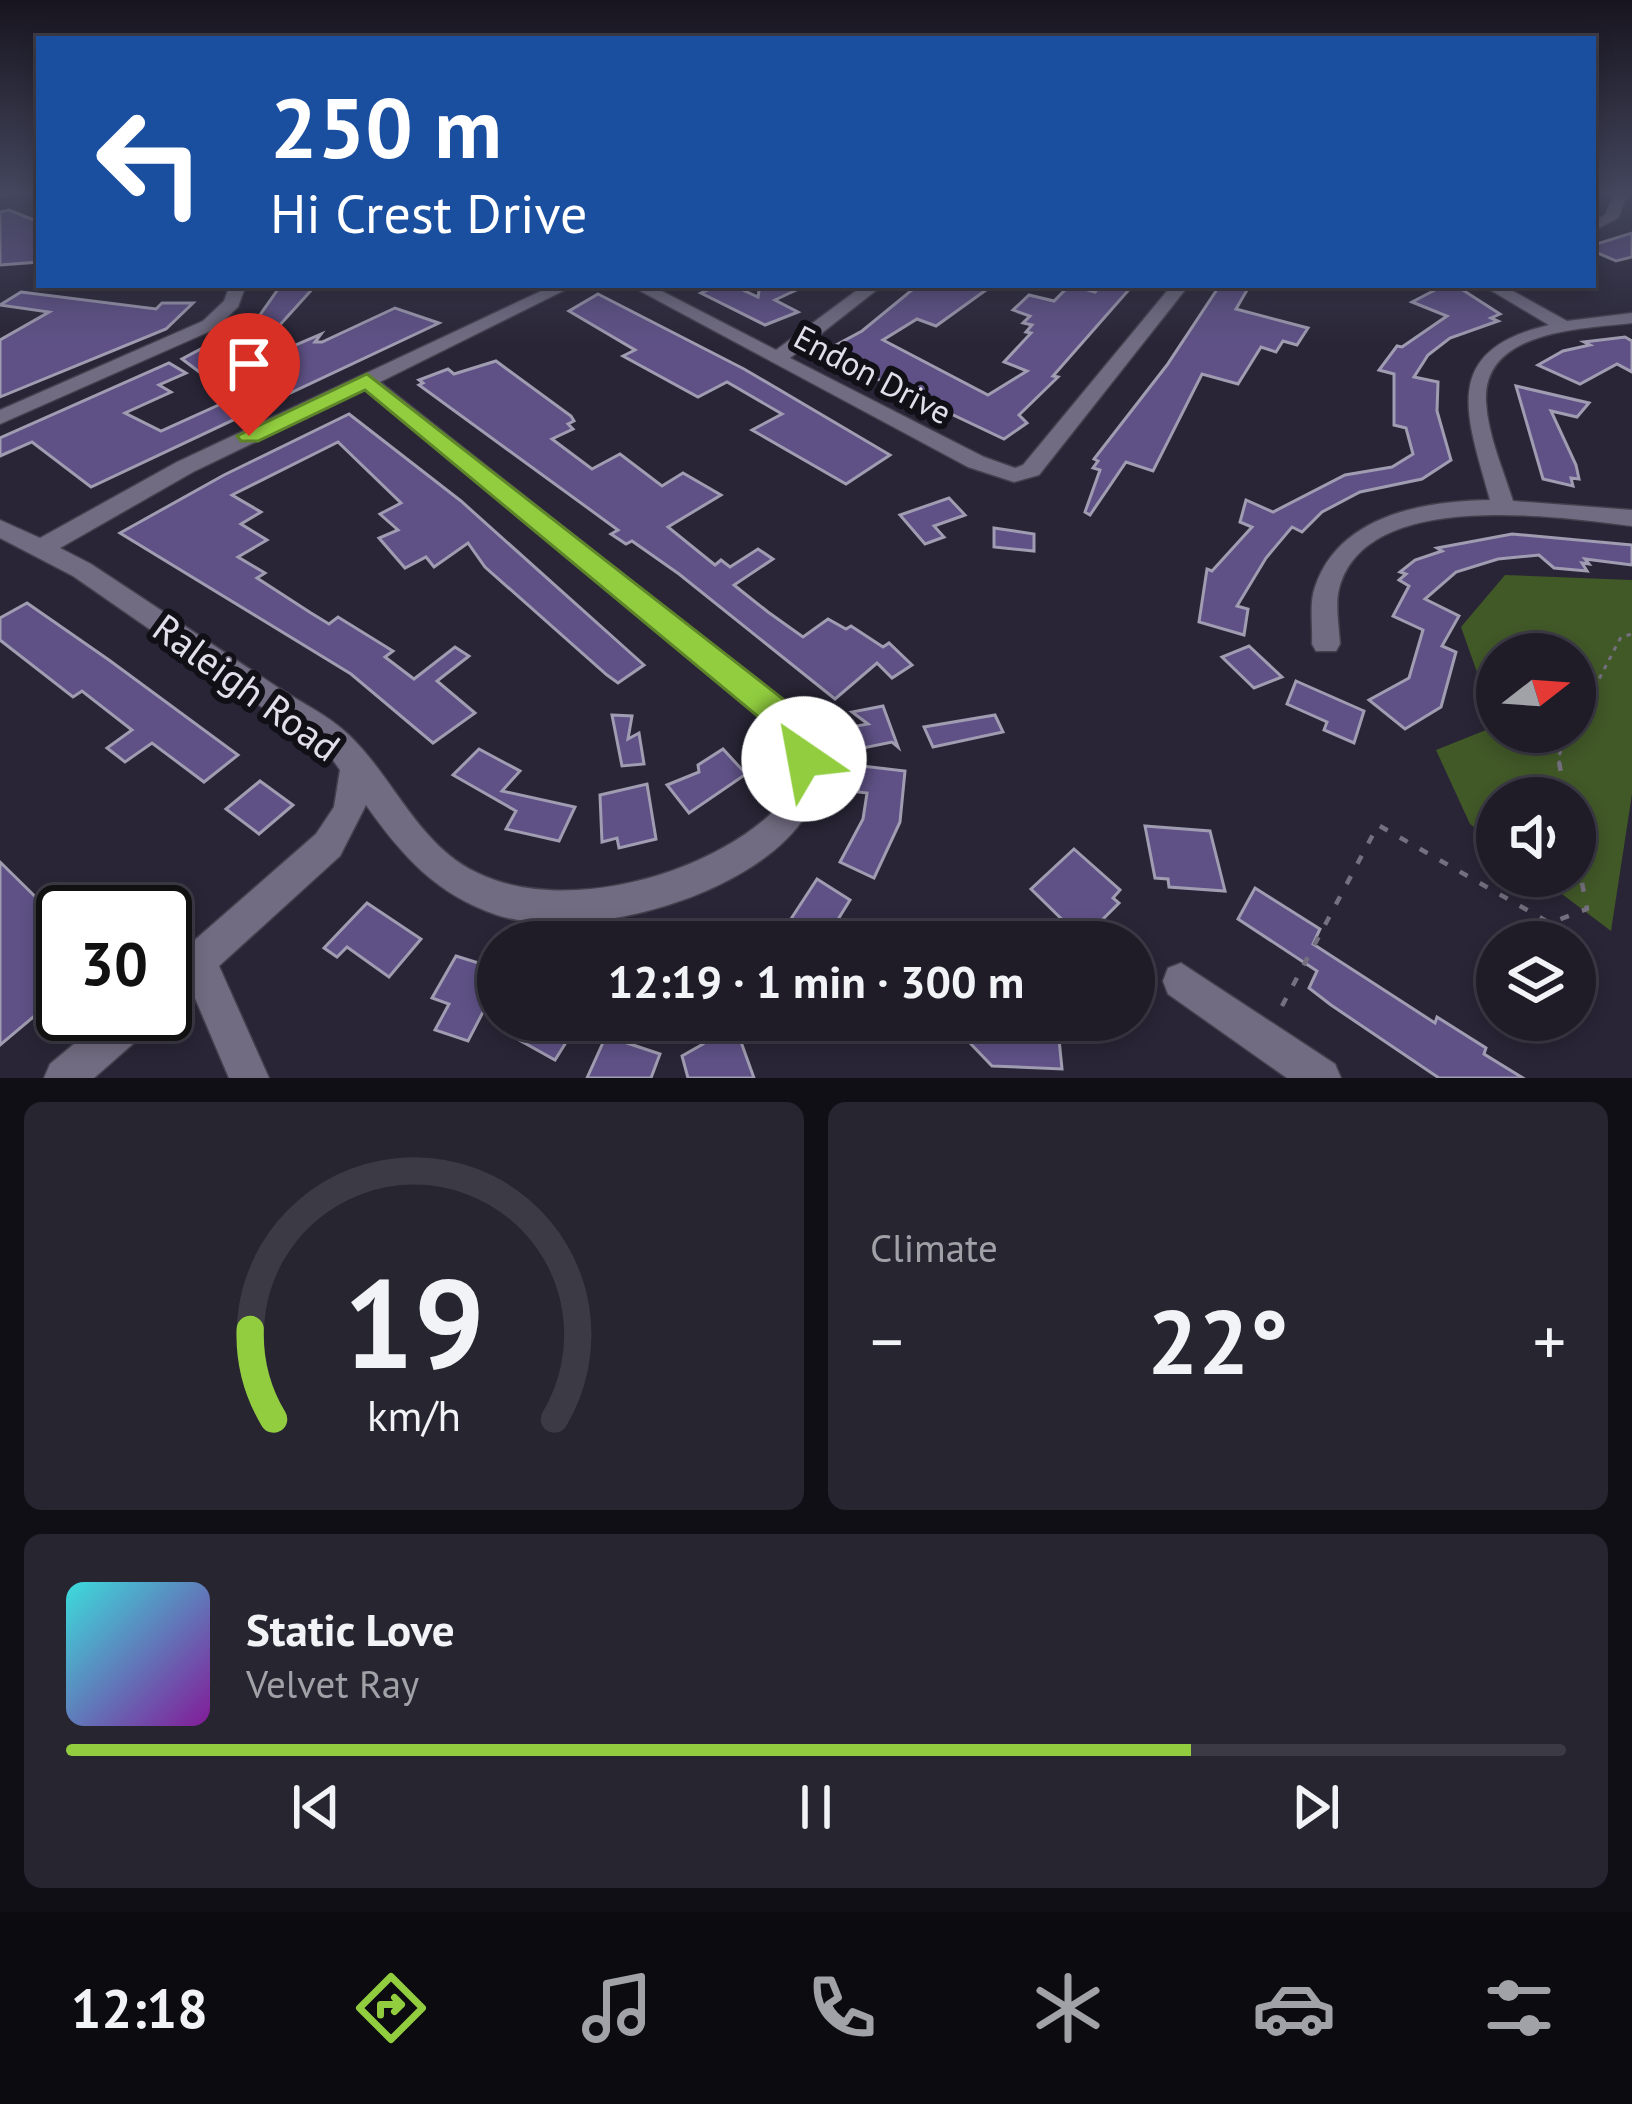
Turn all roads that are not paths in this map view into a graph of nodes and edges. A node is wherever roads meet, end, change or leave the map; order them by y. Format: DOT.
graph roads {
  1 [pos="237,288"];
  2 [pos="560,288"];
  3 [pos="643,288"];
  4 [pos="871,288"];
  5 [pos="1179,288"];
  6 [pos="1495,288"];
  7 [pos="1632,318"];
  8 [pos="1566,327"];
  9 [pos="778,358"];
  10 [pos="367,381"];
  11 [pos="0,418"];
  12 [pos="1503,505"];
  13 [pos="1632,518"];
  14 [pos="0,528"];
  15 [pos="38,550"];
  16 [pos="1326,644"];
  17 [pos="356,768"];
  18 [pos="199,961"];
  19 [pos="192,967"];
  20 [pos="1181,980"];
  21 [pos="107,1041"];
  22 [pos="64,1078"];
  23 [pos="249,1078"];
  24 [pos="1321,1078"];
  1 -- 11 [label="street"];
  2 -- 10 [label="street"];
  3 -- 9 [label="street, Endon Drive"];
  4 -- 9 [label="street"];
  5 -- 9 [label="street, Endon Drive"];
  6 -- 8 [label="street"];
  7 -- 8 [label="street"];
  8 -- 12 [label="street"];
  10 -- 15 [label="street"];
  10 -- 17 [label="street"];
  12 -- 13 [label="street"];
  12 -- 16 [label="street"];
  14 -- 15 [label="street, Raleigh Road"];
  15 -- 17 [label="street, Raleigh Road"];
  17 -- 18 [label="street, Raleigh Road"];
  18 -- 19 [label="street, Raleigh Road"];
  18 -- 23 [label="street"];
  20 -- 24 [label="street"];
  21 -- 22 [label="street"];
}
